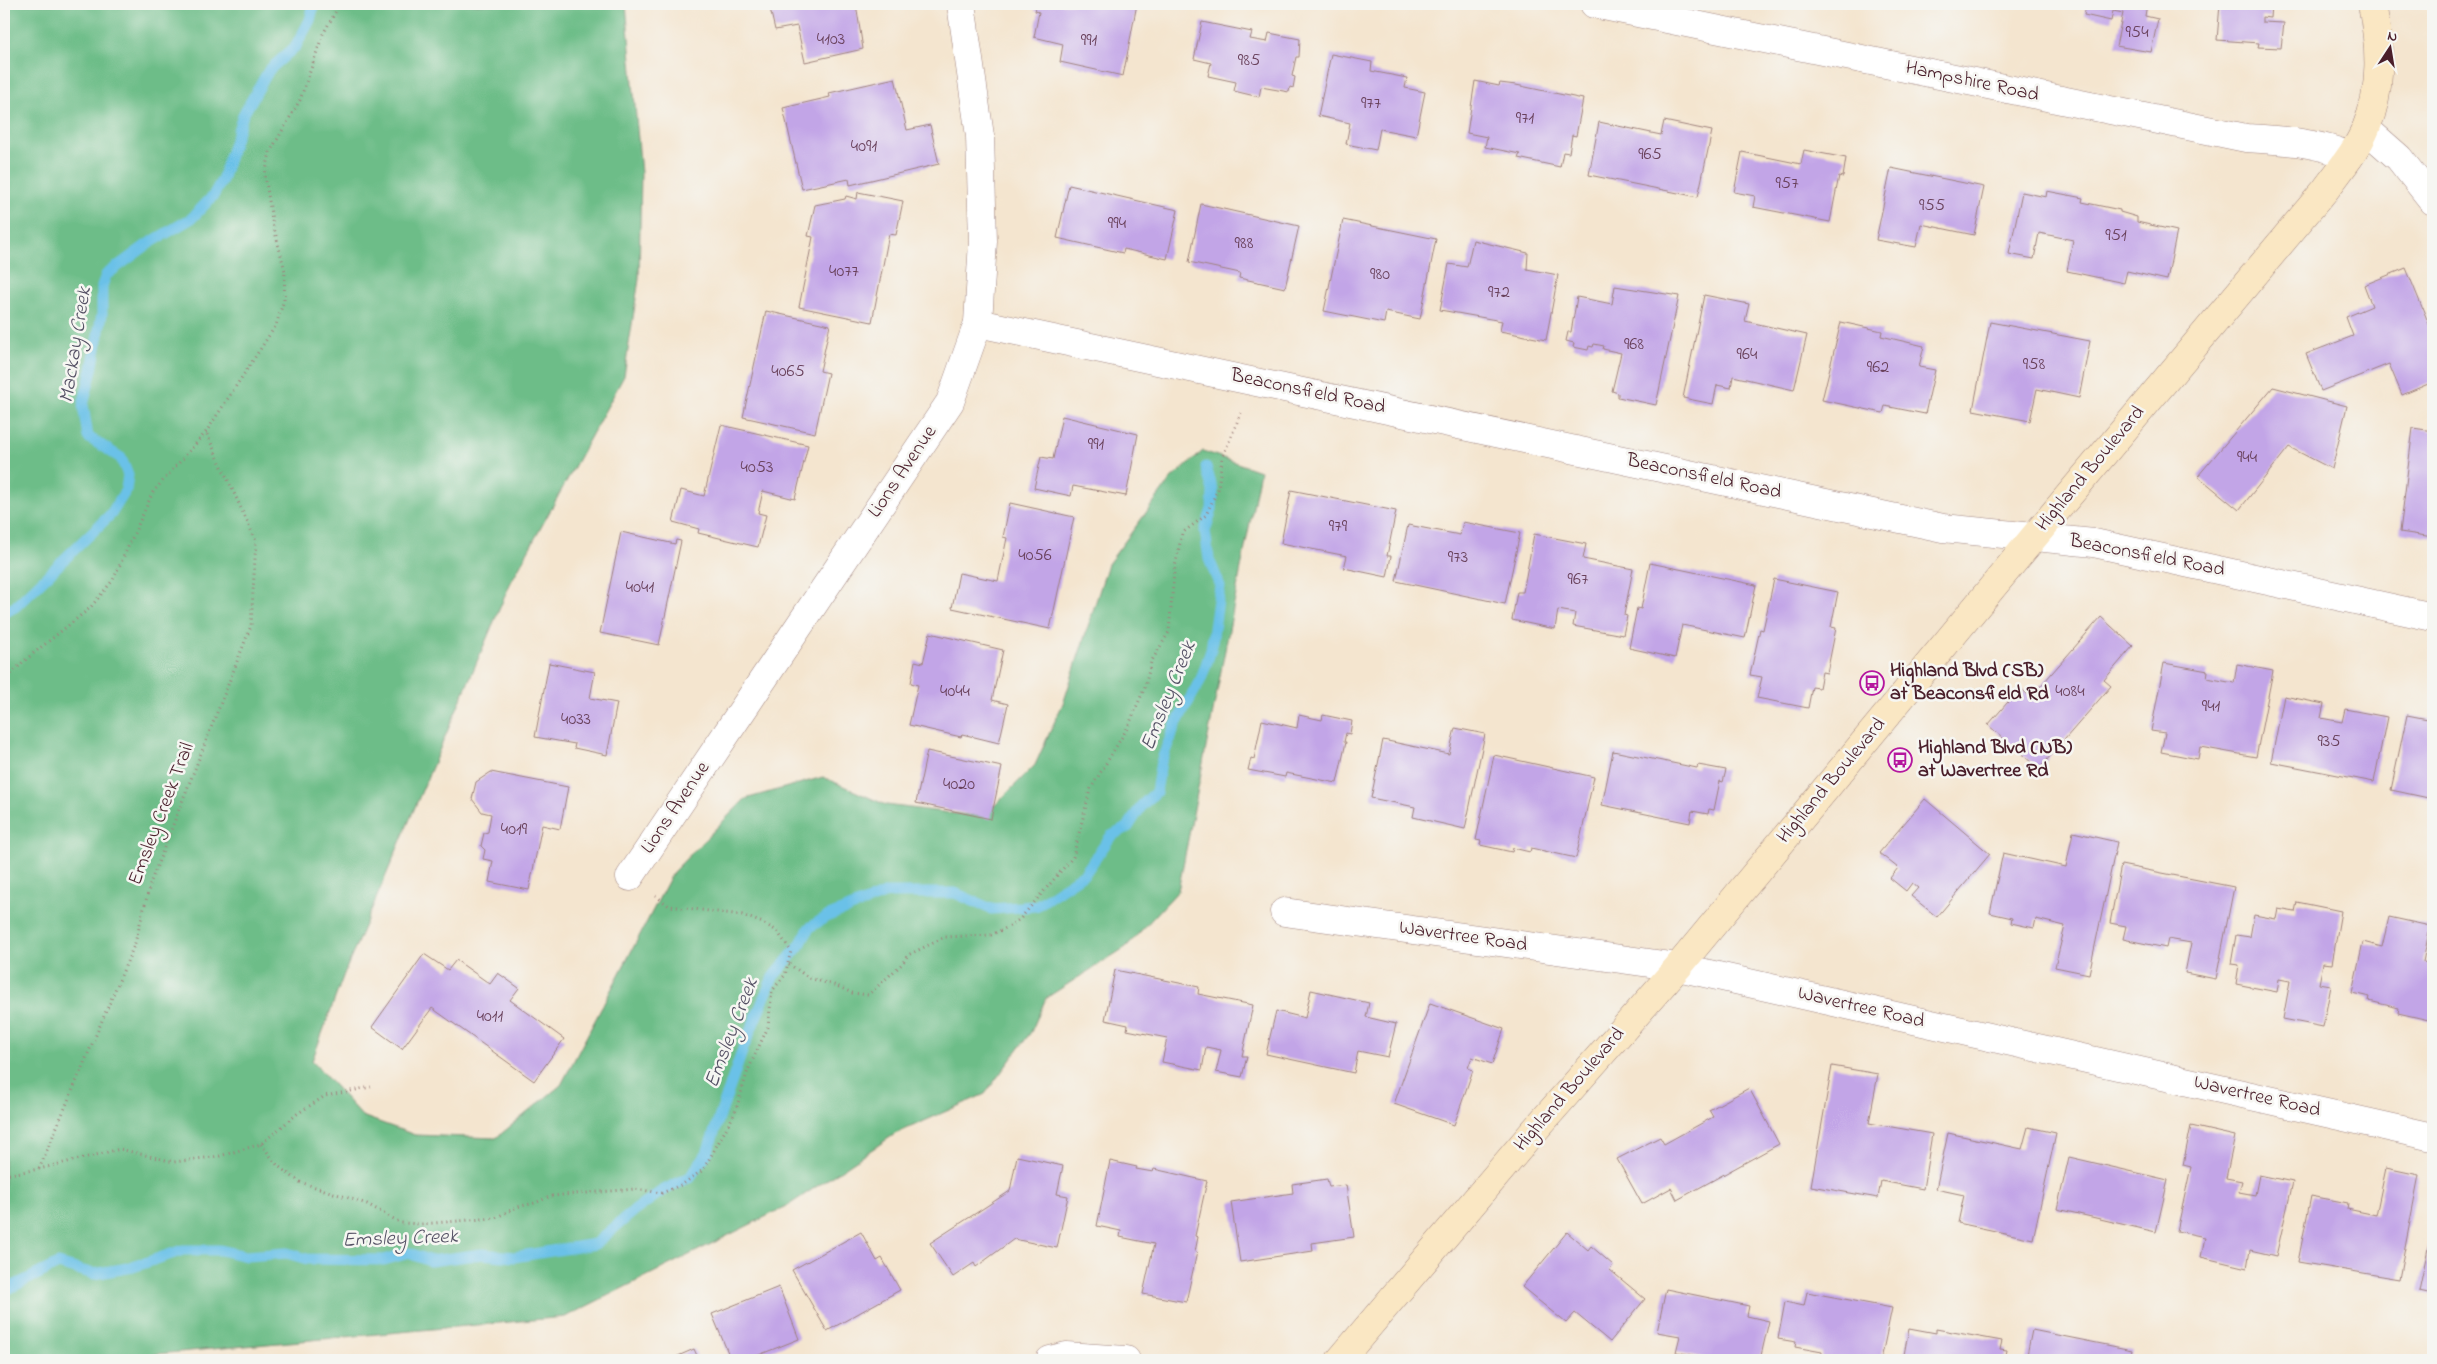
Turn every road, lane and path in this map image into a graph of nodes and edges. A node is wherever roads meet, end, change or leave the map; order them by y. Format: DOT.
graph roads {
  1 [pos="340,4"];
  2 [pos="962,4"];
  3 [pos="1594,4"];
  4 [pos="2372,4"];
  5 [pos="2366,129"];
  6 [pos="2350,156"];
  7 [pos="2433,201"];
  8 [pos="978,323"];
  9 [pos="1247,379"];
  10 [pos="206,432"];
  11 [pos="2034,537"];
  12 [pos="2433,617"];
  13 [pos="4,681"];
  14 [pos="630,877"];
  15 [pos="1284,912"];
  16 [pos="789,964"];
  17 [pos="1678,967"];
  18 [pos="371,1087"];
  19 [pos="2433,1136"];
  20 [pos="261,1144"];
  21 [pos="39,1169"];
  22 [pos="4,1175"];
  23 [pos="1050,1360"];
  24 [pos="1126,1360"];
  25 [pos="1340,1360"];
  1 -- 10 [label="path"];
  2 -- 8 [label="street, Lions Avenue"];
  3 -- 6 [label="street, Hampshire Road"];
  4 -- 5 [label="street, Highland Boulevard"];
  5 -- 6 [label="street, Highland Boulevard"];
  5 -- 7 [label="street"];
  6 -- 11 [label="street, Highland Boulevard"];
  8 -- 9 [label="street, Beaconsfield Road"];
  8 -- 14 [label="street, Lions Avenue"];
  9 -- 11 [label="street, Beaconsfield Road"];
  9 -- 16 [label="path"];
  10 -- 13 [label="path"];
  10 -- 21 [label="path, Emsley Creek Trail"];
  11 -- 12 [label="street, Beaconsfield Road"];
  11 -- 17 [label="street, Highland Boulevard"];
  14 -- 16 [label="path"];
  15 -- 17 [label="street, Wavertree Road"];
  16 -- 20 [label="path"];
  17 -- 19 [label="street, Wavertree Road"];
  17 -- 25 [label="street, Highland Boulevard"];
  18 -- 20 [label="path"];
  20 -- 21 [label="path"];
  21 -- 22 [label="path"];
  23 -- 24 [label="street"];
}
